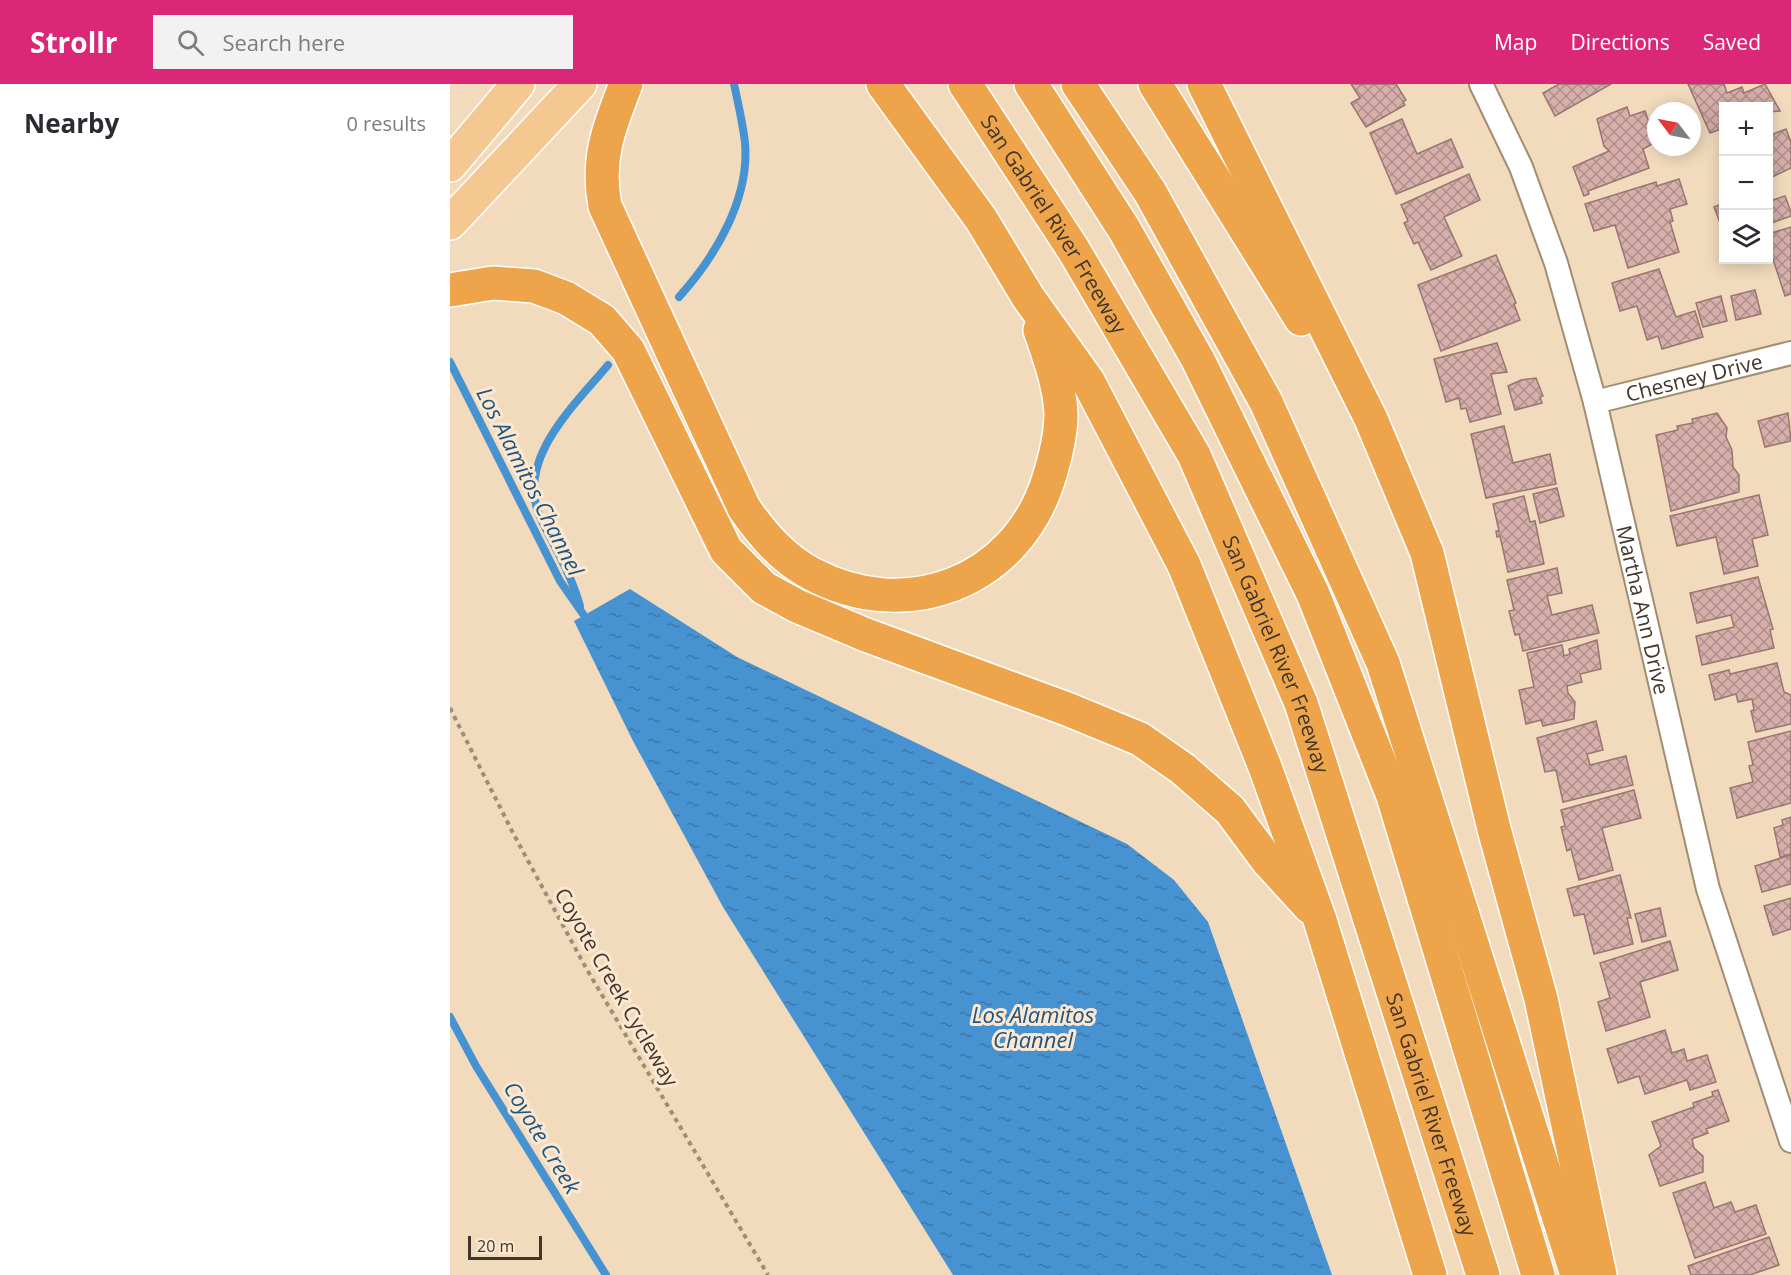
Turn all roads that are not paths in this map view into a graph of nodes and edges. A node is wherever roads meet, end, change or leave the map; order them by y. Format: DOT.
graph roads {
  1 [pos="518,84"];
  2 [pos="580,84"];
  3 [pos="626,84"];
  4 [pos="883,84"];
  5 [pos="965,84"];
  6 [pos="1031,84"];
  7 [pos="1078,84"];
  8 [pos="1155,84"];
  9 [pos="1204,84"];
  10 [pos="1481,84"];
  11 [pos="450,165"];
  12 [pos="450,223"];
  13 [pos="450,290"];
  14 [pos="1028,297"];
  15 [pos="1791,353"];
  16 [pos="1595,402"];
  17 [pos="1371,419"];
  18 [pos="1319,916"];
  19 [pos="1791,1141"];
  20 [pos="1430,1275"];
  21 [pos="1483,1275"];
  22 [pos="1538,1275"];
  23 [pos="1577,1275"];
  24 [pos="1600,1275"];
  1 -- 11 [label="main road"];
  2 -- 12 [label="main road"];
  3 -- 14 [label="highway"];
  4 -- 14 [label="highway"];
  5 -- 21 [label="highway, San Gabriel River Freeway"];
  6 -- 22 [label="highway"];
  7 -- 23 [label="highway"];
  8 -- 17 [label="highway"];
  9 -- 17 [label="highway"];
  10 -- 16 [label="street, Martha Ann Drive"];
  13 -- 18 [label="highway"];
  14 -- 18 [label="highway"];
  15 -- 16 [label="street, Chesney Drive"];
  16 -- 19 [label="street, Martha Ann Drive"];
  17 -- 24 [label="highway"];
  18 -- 20 [label="highway"];
}
